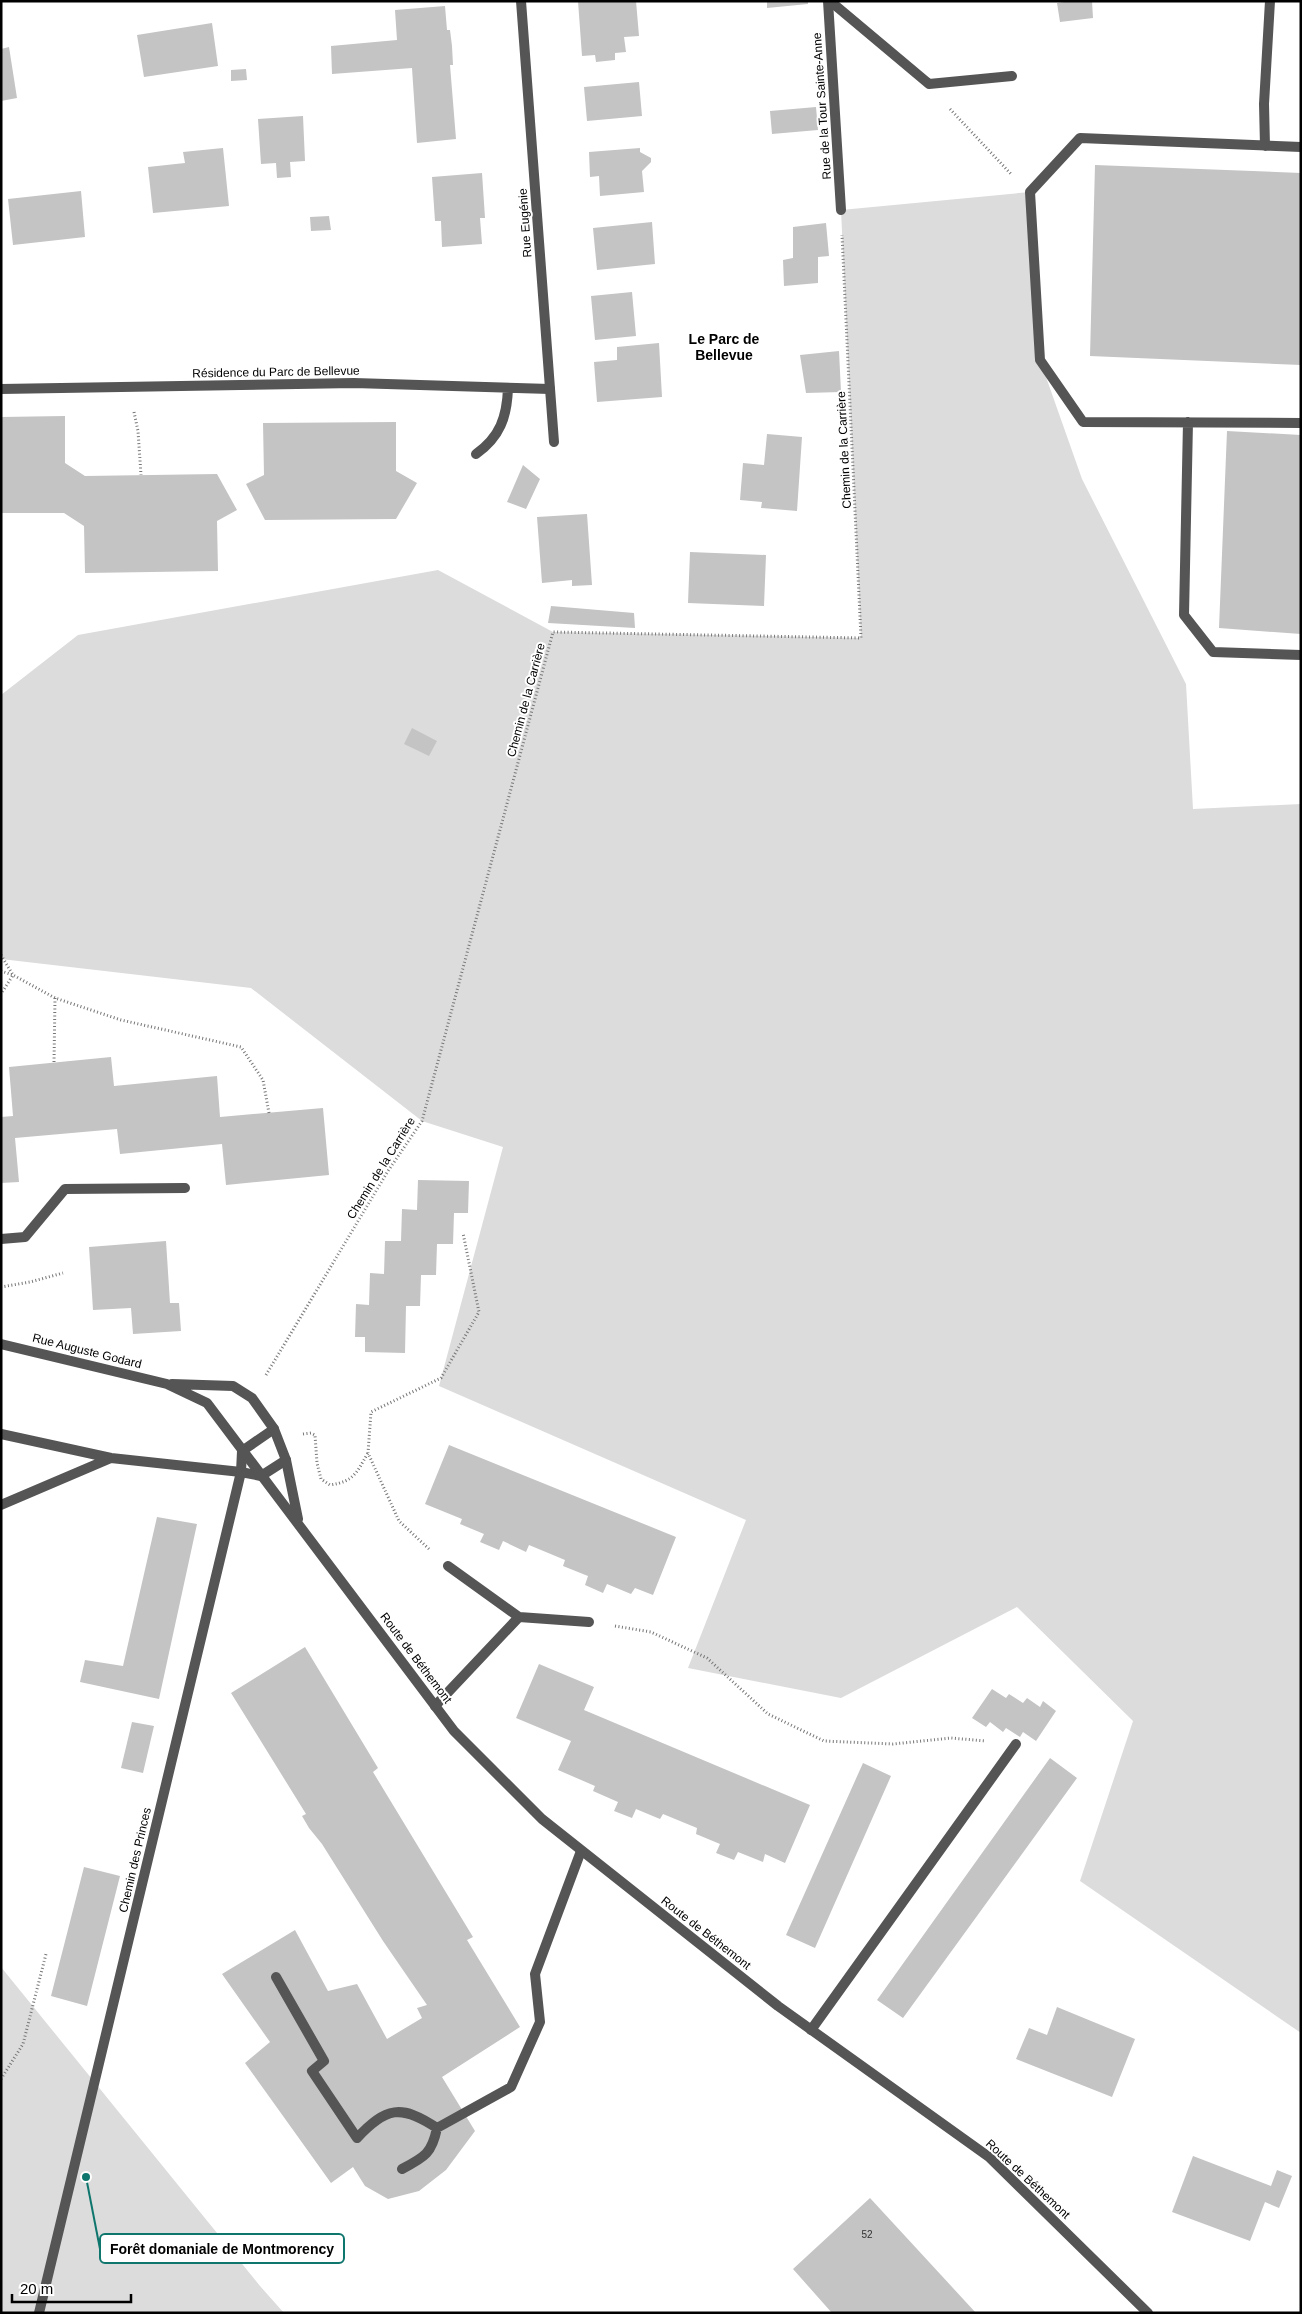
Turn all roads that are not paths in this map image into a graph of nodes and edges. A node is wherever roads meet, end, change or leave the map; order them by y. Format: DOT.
graph roads {
  1 [pos="521,1"];
  2 [pos="829,1"];
  3 [pos="1270,1"];
  4 [pos="1012,76"];
  5 [pos="1265,146"];
  6 [pos="1301,147"];
  7 [pos="841,210"];
  8 [pos="508,388"];
  9 [pos="1,389"];
  10 [pos="550,389"];
  11 [pos="1188,422"];
  12 [pos="1301,423"];
  13 [pos="554,442"];
  14 [pos="476,454"];
  15 [pos="1301,655"];
  16 [pos="185,1188"];
  17 [pos="1,1239"];
  18 [pos="1,1344"];
  19 [pos="166,1384"];
  20 [pos="274,1429"];
  21 [pos="1,1434"];
  22 [pos="242,1452"];
  23 [pos="111,1458"];
  24 [pos="286,1460"];
  25 [pos="241,1472"];
  26 [pos="261,1476"];
  27 [pos="1,1505"];
  28 [pos="299,1523"];
  29 [pos="448,1566"];
  30 [pos="519,1617"];
  31 [pos="589,1622"];
  32 [pos="435,1706"];
  33 [pos="1016,1744"];
  34 [pos="581,1850"];
  35 [pos="276,1977"];
  36 [pos="811,2030"];
  37 [pos="438,2128"];
  38 [pos="402,2169"];
  39 [pos="39,2313"];
  40 [pos="1148,2313"];
  1 -- 10 [label="street, Rue Eugénie"];
  2 -- 4 [label="street"];
  2 -- 7 [label="street, Rue de la Tour Sainte-Anne"];
  3 -- 5 [label="street"];
  5 -- 6 [label="street"];
  5 -- 11 [label="street"];
  8 -- 9 [label="street, Résidence du Parc de Bellevue"];
  8 -- 10 [label="street, Résidence du Parc de Bellevue"];
  8 -- 14 [label="street"];
  10 -- 13 [label="street, Rue Eugénie"];
  11 -- 12 [label="street"];
  11 -- 15 [label="street"];
  16 -- 17 [label="street"];
  18 -- 19 [label="street, Rue Auguste Godard"];
  19 -- 20 [label="street"];
  19 -- 22 [label="street, Route de Béthemont"];
  20 -- 22 [label="street"];
  20 -- 24 [label="street"];
  21 -- 23 [label="street"];
  22 -- 25 [label="street, Chemin des Princes"];
  22 -- 26 [label="street, Route de Béthemont"];
  23 -- 25 [label="street"];
  23 -- 27 [label="street"];
  24 -- 26 [label="street"];
  24 -- 28 [label="street"];
  25 -- 26 [label="street"];
  25 -- 39 [label="street, Chemin des Princes"];
  26 -- 28 [label="street, Route de Béthemont"];
  28 -- 32 [label="street, Route de Béthemont"];
  29 -- 30 [label="street"];
  30 -- 31 [label="street"];
  30 -- 32 [label="street"];
  32 -- 34 [label="street, Route de Béthemont"];
  33 -- 36 [label="street"];
  34 -- 36 [label="street, Route de Béthemont"];
  34 -- 37 [label="street"];
  35 -- 37 [label="street"];
  36 -- 40 [label="street, Route de Béthemont"];
  37 -- 38 [label="street"];
}
